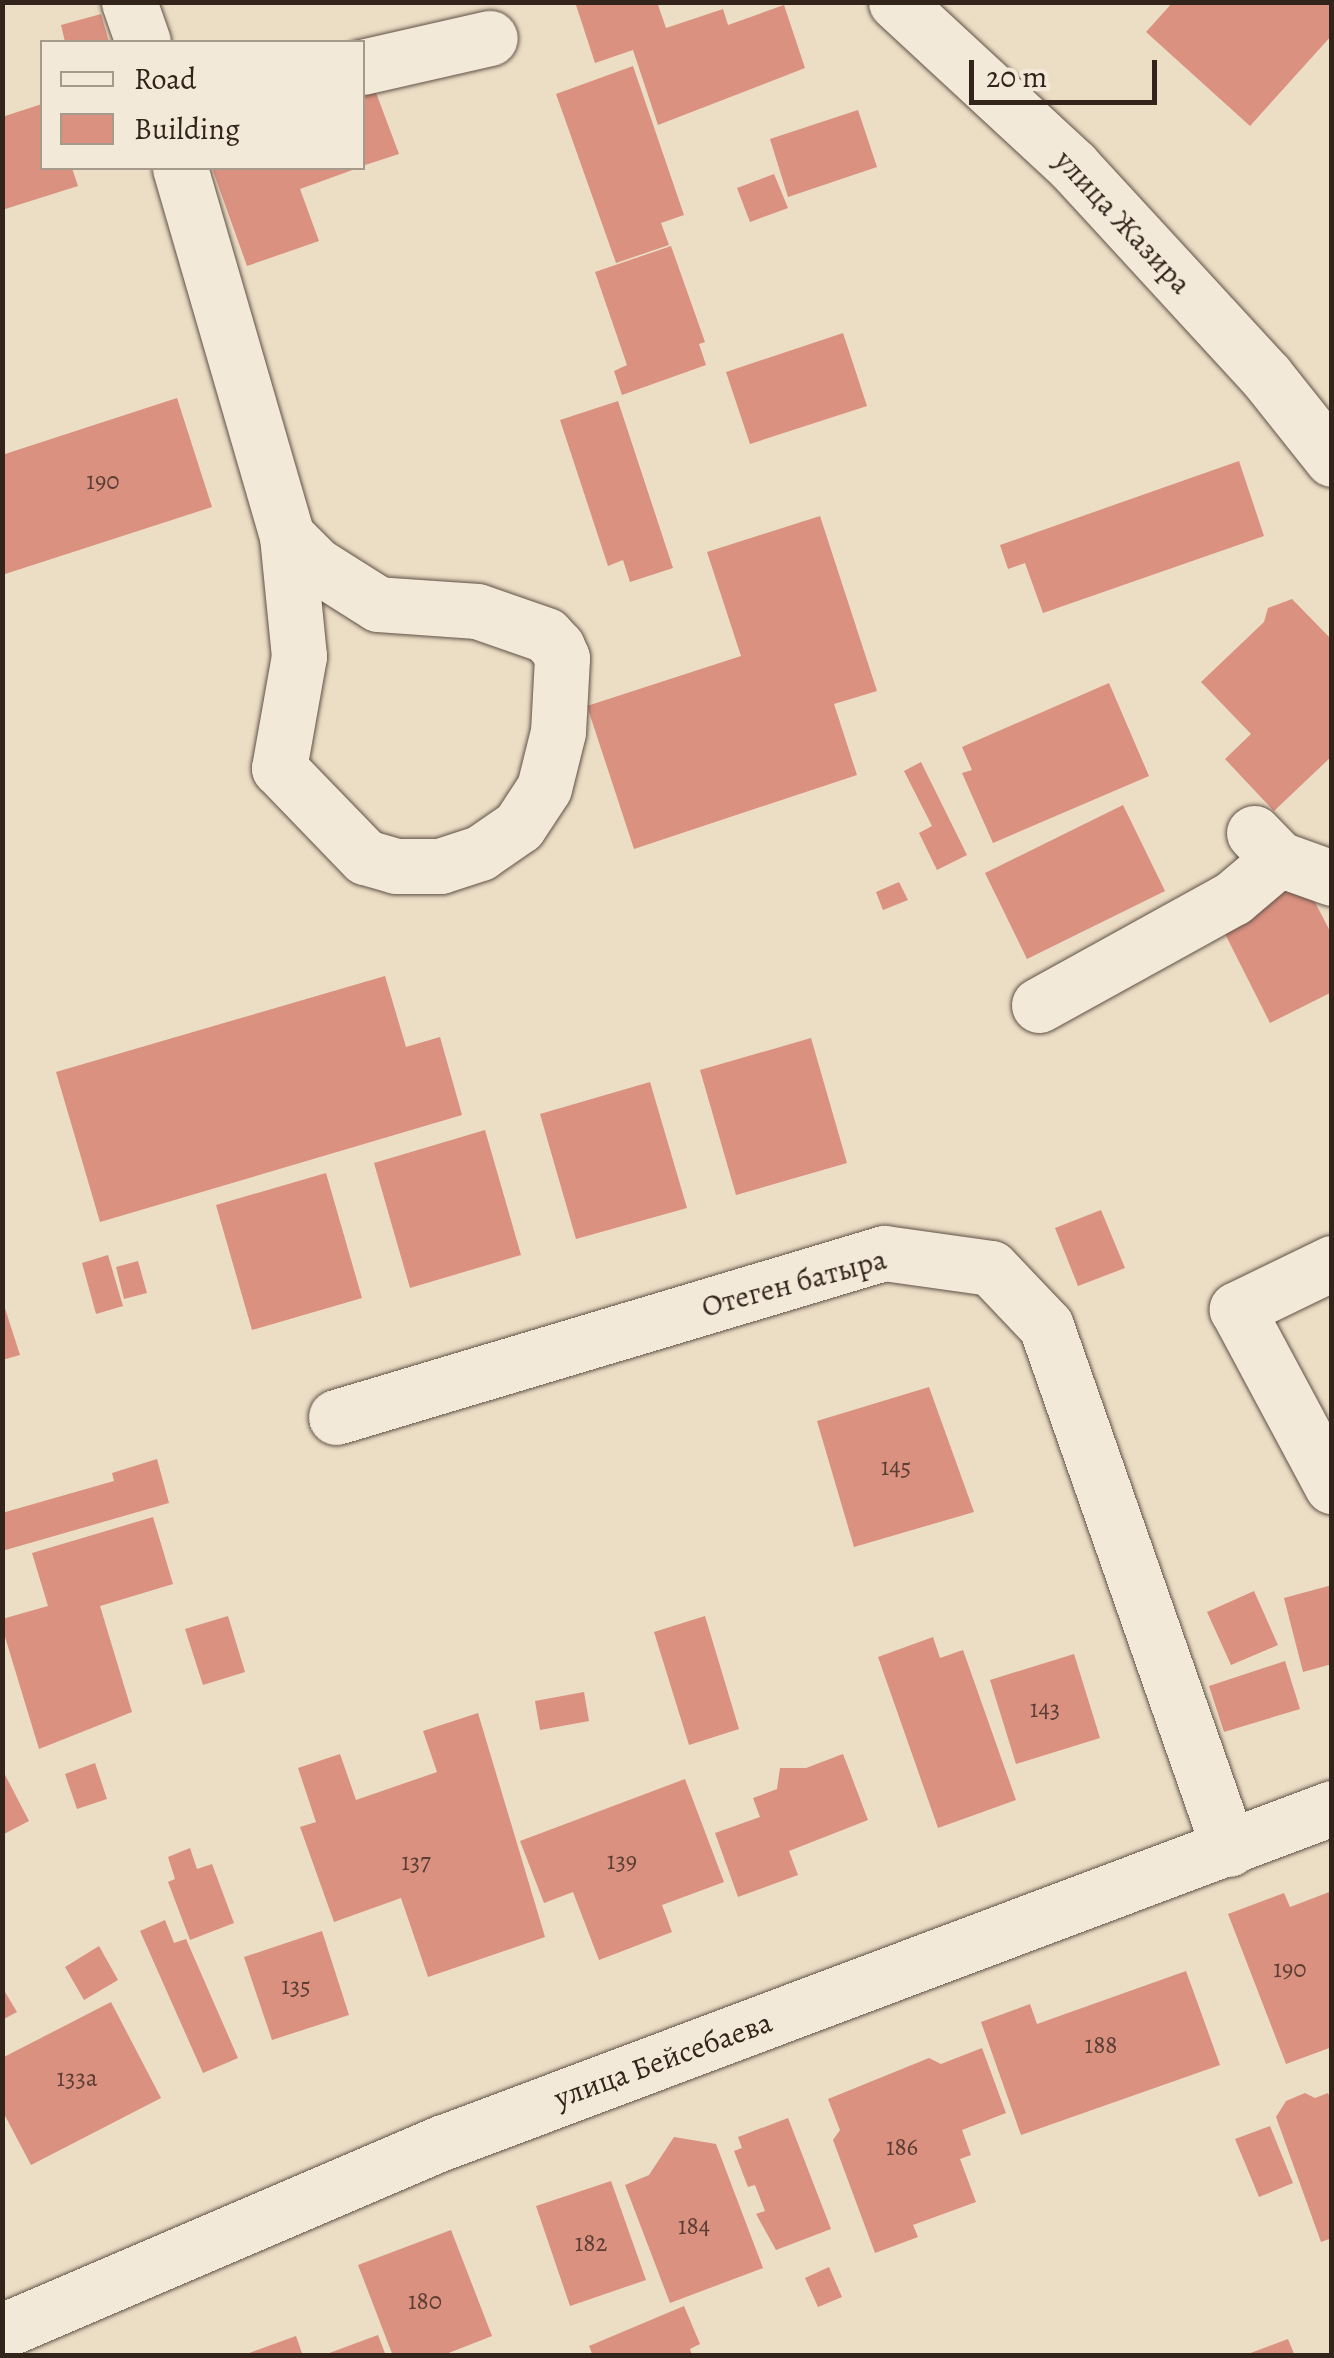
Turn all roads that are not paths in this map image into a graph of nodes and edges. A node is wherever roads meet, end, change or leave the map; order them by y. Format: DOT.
graph roads {
  1 [pos="129,2"];
  2 [pos="896,2"];
  3 [pos="490,38"];
  4 [pos="141,40"];
  5 [pos="365,66"];
  6 [pos="181,170"];
  7 [pos="1332,458"];
  8 [pos="287,536"];
  9 [pos="1332,878"];
  10 [pos="1038,1005"];
  11 [pos="1332,1263"];
  12 [pos="336,1417"];
  13 [pos="1332,1486"];
  14 [pos="1332,1808"];
  15 [pos="1230,1849"];
  16 [pos="2,2331"];
  1 -- 4 [label="street"];
  2 -- 7 [label="street, улица Жазира"];
  3 -- 5 [label="street"];
  6 -- 8 [label="street"];
  8 -- 8 [label="street"];
  9 -- 10 [label="street"];
  11 -- 13 [label="street"];
  12 -- 15 [label="street, Отеген батыра"];
  14 -- 15 [label="street, улица Бейсебаева"];
  15 -- 16 [label="street, улица Бейсебаева"];
}
